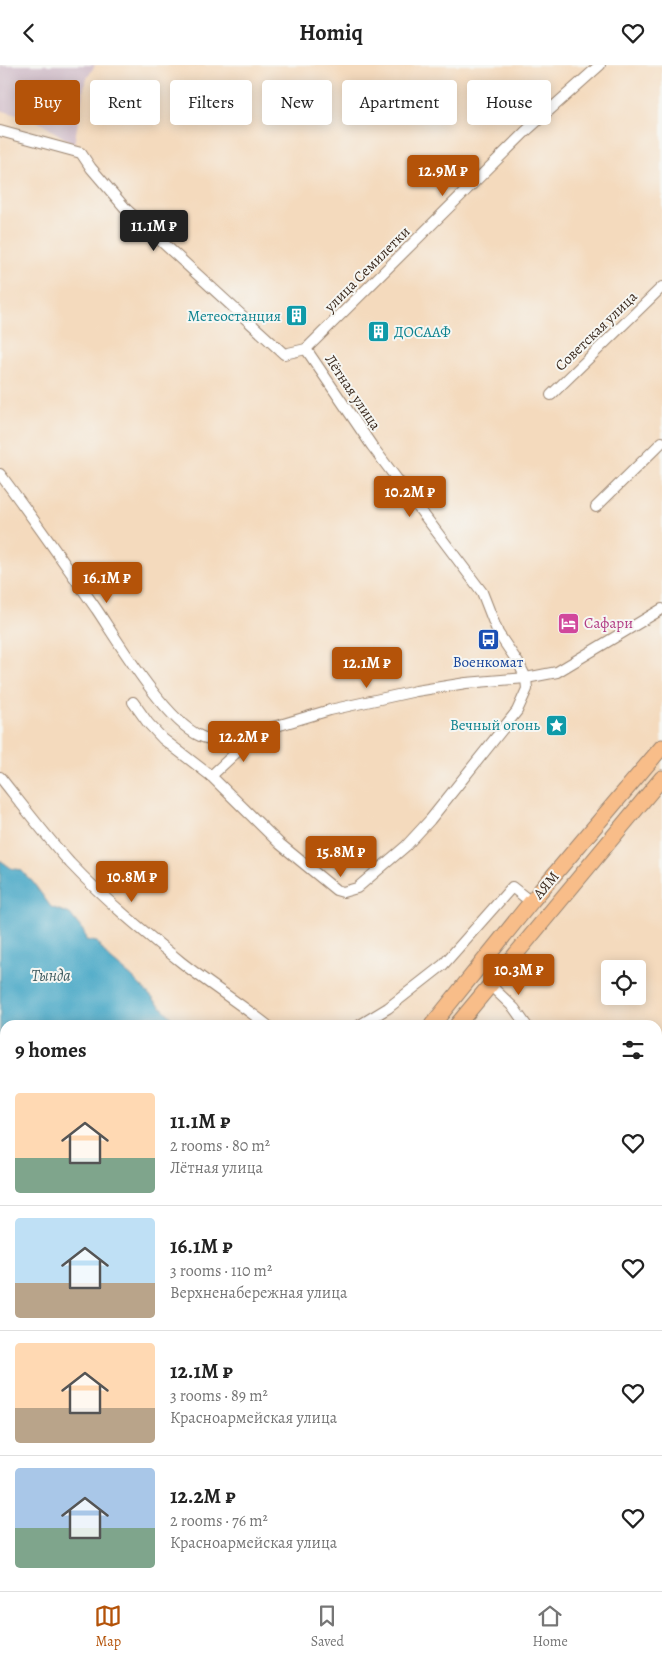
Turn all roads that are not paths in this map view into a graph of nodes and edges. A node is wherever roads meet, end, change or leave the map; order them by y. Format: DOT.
graph roads {
  1 [pos="595,66"];
  2 [pos="0,131"];
  3 [pos="662,287"];
  4 [pos="306,349"];
  5 [pos="551,395"];
  6 [pos="662,442"];
  7 [pos="0,474"];
  8 [pos="596,507"];
  9 [pos="662,609"];
  10 [pos="526,678"];
  11 [pos="134,702"];
  12 [pos="259,731"];
  13 [pos="662,747"];
  14 [pos="211,776"];
  15 [pos="0,777"];
  16 [pos="662,778"];
  17 [pos="531,902"];
  18 [pos="490,985"];
  19 [pos="261,1020"];
  20 [pos="369,1020"];
  21 [pos="436,1020"];
  22 [pos="461,1020"];
  23 [pos="522,1020"];
  1 -- 4 [label="street, улица Семилетки"];
  2 -- 4 [label="street, Лётная улица"];
  3 -- 5 [label="street, Советская улица"];
  4 -- 10 [label="street, Лётная улица"];
  6 -- 8 [label="street"];
  7 -- 12 [label="street"];
  9 -- 10 [label="street"];
  10 -- 12 [label="street"];
  10 -- 14 [label="street"];
  11 -- 14 [label="street"];
  12 -- 14 [label="street"];
  13 -- 17 [label="highway, АЯМ"];
  15 -- 19 [label="street"];
  16 -- 18 [label="highway, АЯМ"];
  17 -- 20 [label="street"];
  17 -- 21 [label="highway, АЯМ"];
  18 -- 22 [label="highway, АЯМ"];
  18 -- 23 [label="street"];
}
